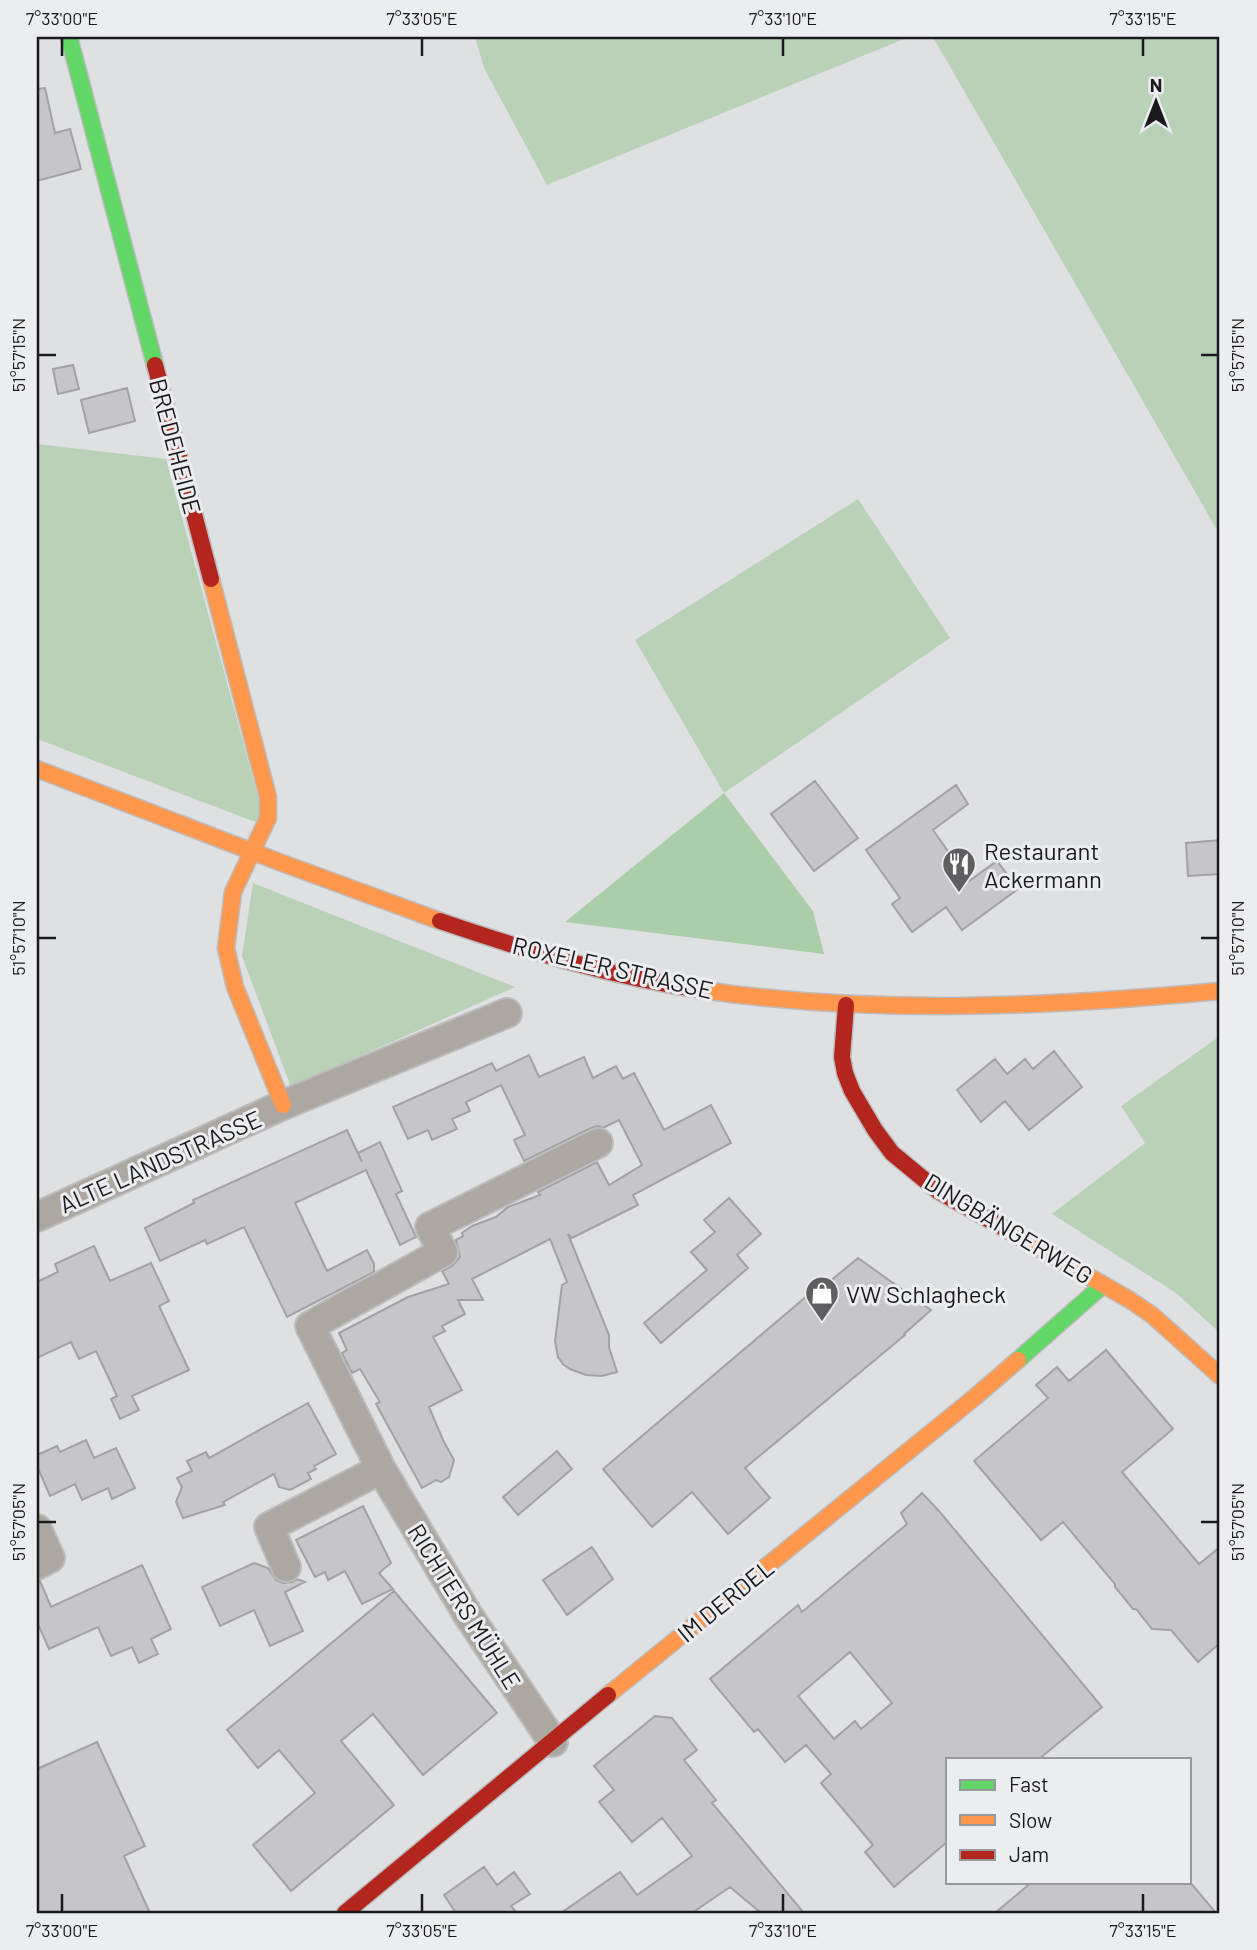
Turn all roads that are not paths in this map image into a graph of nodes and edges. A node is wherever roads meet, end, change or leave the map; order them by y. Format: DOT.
graph roads {
  1 [pos="69,37"];
  2 [pos="37,769"];
  3 [pos="251,852"];
  4 [pos="1220,990"];
  5 [pos="846,1005"];
  6 [pos="508,1013"];
  7 [pos="283,1105"];
  8 [pos="598,1143"];
  9 [pos="37,1217"];
  10 [pos="1103,1285"];
  11 [pos="1220,1376"];
  12 [pos="380,1469"];
  13 [pos="37,1529"];
  14 [pos="37,1565"];
  15 [pos="286,1567"];
  16 [pos="553,1742"];
  17 [pos="345,1913"];
  1 -- 3 [label="street, BREDEHEIDE"];
  2 -- 3 [label="street, ROXELER STRASSE"];
  3 -- 5 [label="street, ROXELER STRASSE"];
  3 -- 7 [label="street, ALTE LANDSTRASSE"];
  4 -- 5 [label="street, ROXELER STRASSE"];
  5 -- 10 [label="street, DINGBÄNGERWEG"];
  6 -- 7 [label="street, ALTE LANDSTRASSE"];
  7 -- 9 [label="street, ALTE LANDSTRASSE"];
  8 -- 12 [label="street, RICHTERS MÜHLE"];
  10 -- 11 [label="street, DINGBÄNGERWEG"];
  10 -- 16 [label="street, IM DERDEL"];
  12 -- 15 [label="street"];
  12 -- 16 [label="street, RICHTERS MÜHLE"];
  13 -- 14 [label="street"];
  16 -- 17 [label="street, IM DERDEL"];
}
